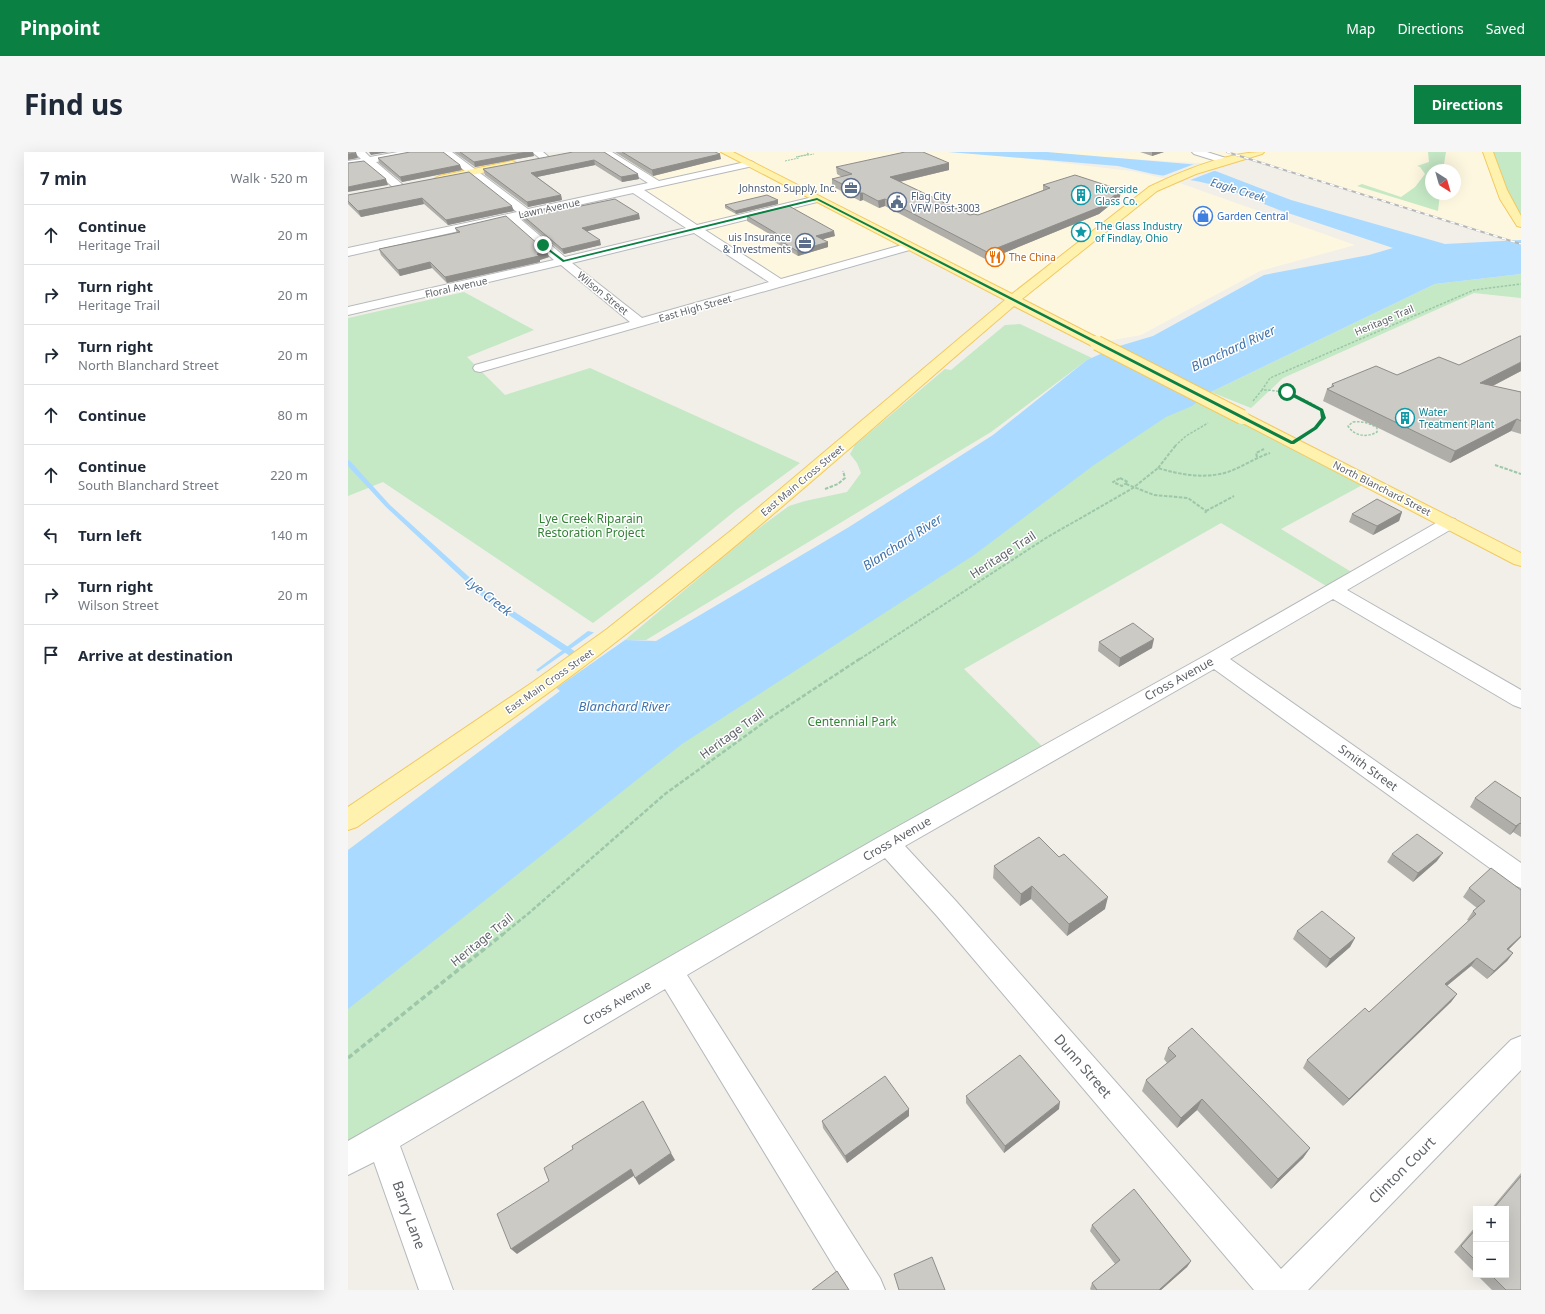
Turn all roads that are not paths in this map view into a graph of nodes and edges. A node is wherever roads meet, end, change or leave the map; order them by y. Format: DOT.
graph roads {
  1 [pos="359,152"];
  2 [pos="414,152"];
  3 [pos="446,152"];
  4 [pos="605,152"];
  5 [pos="726,152"];
  6 [pos="1197,152"];
  7 [pos="1260,152"];
  8 [pos="1488,152"];
  9 [pos="545,156"];
  10 [pos="369,160"];
  11 [pos="1226,161"];
  12 [pos="348,164"];
  13 [pos="750,164"];
  14 [pos="473,172"];
  15 [pos="428,181"];
  16 [pos="657,184"];
  17 [pos="402,186"];
  18 [pos="635,189"];
  19 [pos="384,190"];
  20 [pos="774,197"];
  21 [pos="817,199"];
  22 [pos="791,206"];
  23 [pos="526,213"];
  24 [pos="510,216"];
  25 [pos="1521,224"];
  26 [pos="695,229"];
  27 [pos="909,247"];
  28 [pos="348,252"];
  29 [pos="563,261"];
  30 [pos="780,284"];
  31 [pos="1013,300"];
  32 [pos="348,311"];
  33 [pos="640,323"];
  34 [pos="480,368"];
  35 [pos="1448,523"];
  36 [pos="1521,560"];
  37 [pos="1333,590"];
  38 [pos="1216,659"];
  39 [pos="1519,696"];
  40 [pos="348,820"];
  41 [pos="888,844"];
  42 [pos="1521,878"];
  43 [pos="670,972"];
  44 [pos="1521,1050"];
  45 [pos="382,1140"];
  46 [pos="348,1160"];
  47 [pos="436,1290"];
  48 [pos="868,1290"];
  49 [pos="1276,1290"];
  50 [pos="1284,1290"];
  1 -- 10 [label="street"];
  2 -- 10 [label="street"];
  3 -- 14 [label="street"];
  4 -- 16 [label="street"];
  5 -- 13 [label="main road, North Blanchard Street"];
  6 -- 11 [label="street"];
  7 -- 11 [label="main road, East Main Cross Street"];
  8 -- 25 [label="main road"];
  9 -- 14 [label="main road"];
  10 -- 12 [label="street"];
  10 -- 17 [label="street"];
  11 -- 31 [label="main road, East Main Cross Street"];
  13 -- 16 [label="street, Lawn Avenue"];
  13 -- 21 [label="main road, North Blanchard Street"];
  14 -- 15 [label="main road"];
  14 -- 23 [label="street"];
  16 -- 18 [label="street, Lawn Avenue"];
  17 -- 19 [label="main road"];
  18 -- 23 [label="street, Lawn Avenue"];
  18 -- 26 [label="street"];
  20 -- 22 [label="street"];
  21 -- 22 [label="street, Floral Avenue"];
  21 -- 27 [label="main road, North Blanchard Street"];
  22 -- 26 [label="street, Floral Avenue"];
  23 -- 24 [label="street, Lawn Avenue"];
  24 -- 28 [label="street, Lawn Avenue"];
  24 -- 29 [label="street, Wilson Street"];
  26 -- 29 [label="street, Floral Avenue"];
  26 -- 30 [label="street"];
  27 -- 30 [label="street, East High Street"];
  27 -- 31 [label="main road, North Blanchard Street"];
  29 -- 32 [label="street, Floral Avenue"];
  29 -- 33 [label="street, Wilson Street"];
  30 -- 33 [label="street, East High Street"];
  31 -- 35 [label="main road, North Blanchard Street, bridge"];
  31 -- 40 [label="main road, East Main Cross Street"];
  33 -- 34 [label="street, East High Street"];
  35 -- 36 [label="main road, North Blanchard Street"];
  35 -- 37 [label="street, Cross Avenue"];
  37 -- 38 [label="street, Cross Avenue"];
  37 -- 39 [label="street"];
  38 -- 41 [label="street, Cross Avenue"];
  38 -- 42 [label="street, Smith Street"];
  41 -- 43 [label="street, Cross Avenue"];
  41 -- 49 [label="street, Dunn Street"];
  43 -- 45 [label="street, Cross Avenue"];
  43 -- 48 [label="street"];
  44 -- 50 [label="street, Clinton Court"];
  45 -- 46 [label="street, Cross Avenue"];
  45 -- 47 [label="street, Barry Lane"];
}
